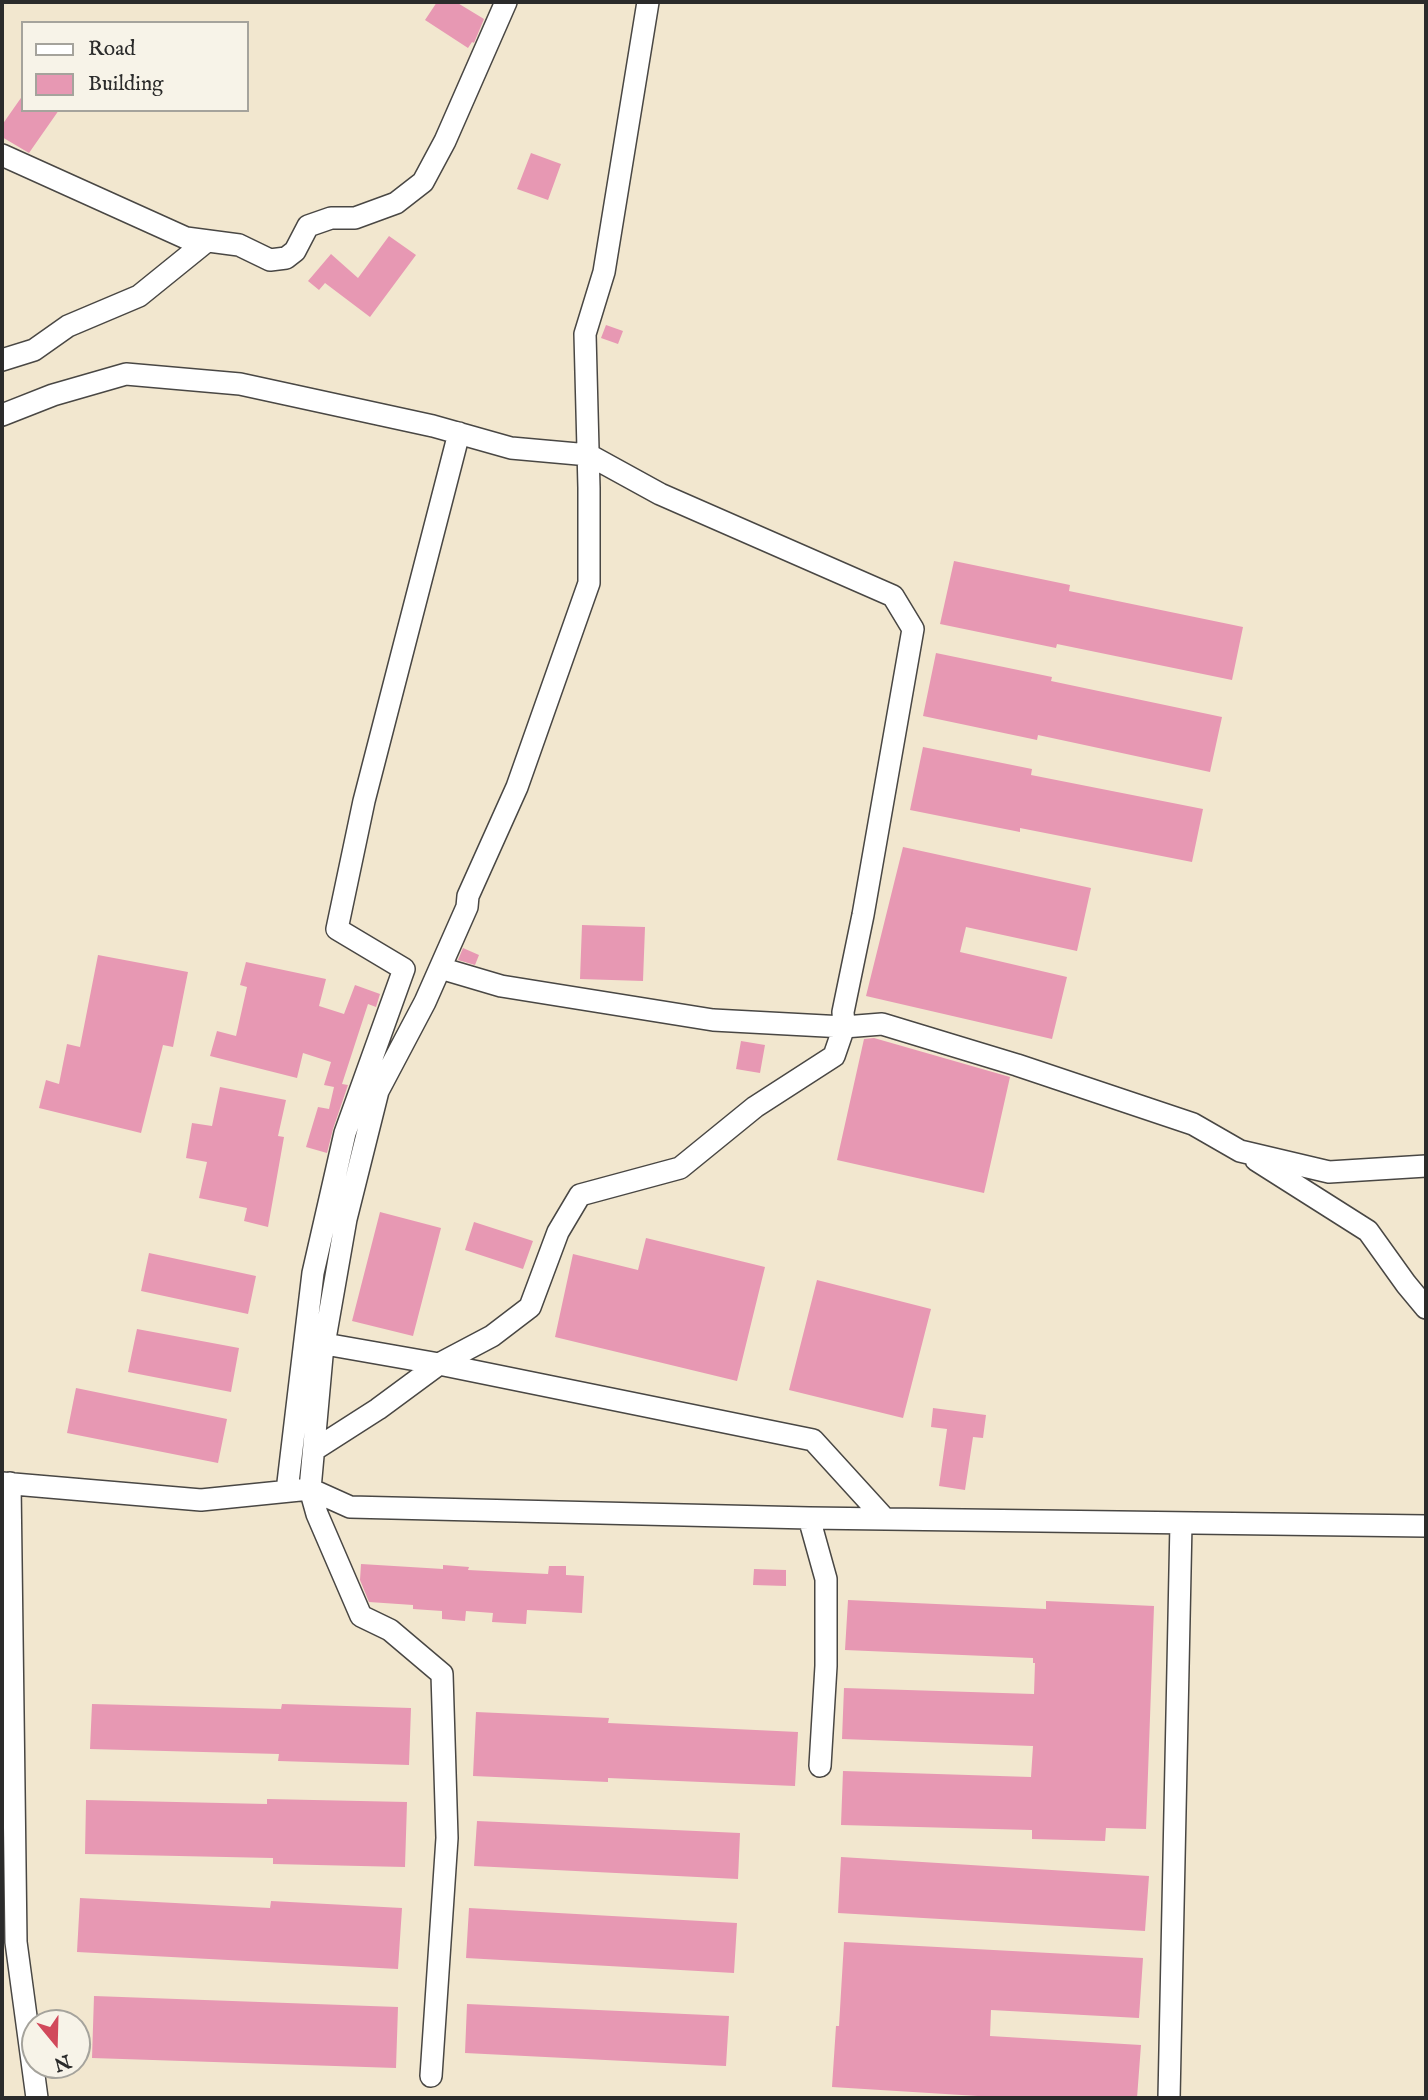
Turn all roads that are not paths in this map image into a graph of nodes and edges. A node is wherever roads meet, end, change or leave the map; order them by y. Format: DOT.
graph roads {
  1 [pos="506,2"];
  2 [pos="648,2"];
  3 [pos="2,155"];
  4 [pos="207,241"];
  5 [pos="2,360"];
  6 [pos="2,415"];
  7 [pos="459,433"];
  8 [pos="589,455"];
  9 [pos="440,968"];
  10 [pos="844,1027"];
  11 [pos="1240,1150"];
  12 [pos="1426,1166"];
  13 [pos="1426,1308"];
  14 [pos="325,1344"];
  15 [pos="439,1364"];
  16 [pos="314,1450"];
  17 [pos="6,1483"];
  18 [pos="310,1489"];
  19 [pos="287,1491"];
  20 [pos="809,1518"];
  21 [pos="885,1519"];
  22 [pos="1181,1523"];
  23 [pos="1426,1526"];
  24 [pos="820,1766"];
  25 [pos="431,2076"];
  26 [pos="37,2098"];
  27 [pos="1169,2098"];
  1 -- 4 [label="street"];
  2 -- 8 [label="street"];
  3 -- 4 [label="street"];
  4 -- 5 [label="street"];
  6 -- 7 [label="street"];
  7 -- 8 [label="street"];
  7 -- 19 [label="street"];
  8 -- 9 [label="street"];
  8 -- 10 [label="street"];
  9 -- 10 [label="street"];
  9 -- 14 [label="street"];
  10 -- 11 [label="street"];
  10 -- 15 [label="street"];
  11 -- 12 [label="street"];
  11 -- 13 [label="street"];
  14 -- 15 [label="street"];
  14 -- 16 [label="street"];
  15 -- 16 [label="street"];
  15 -- 21 [label="street"];
  16 -- 18 [label="street"];
  17 -- 19 [label="street"];
  17 -- 26 [label="street"];
  18 -- 19 [label="street"];
  18 -- 20 [label="street"];
  18 -- 25 [label="street"];
  20 -- 21 [label="street"];
  20 -- 24 [label="street"];
  21 -- 22 [label="street"];
  22 -- 23 [label="street"];
  22 -- 27 [label="street"];
}
